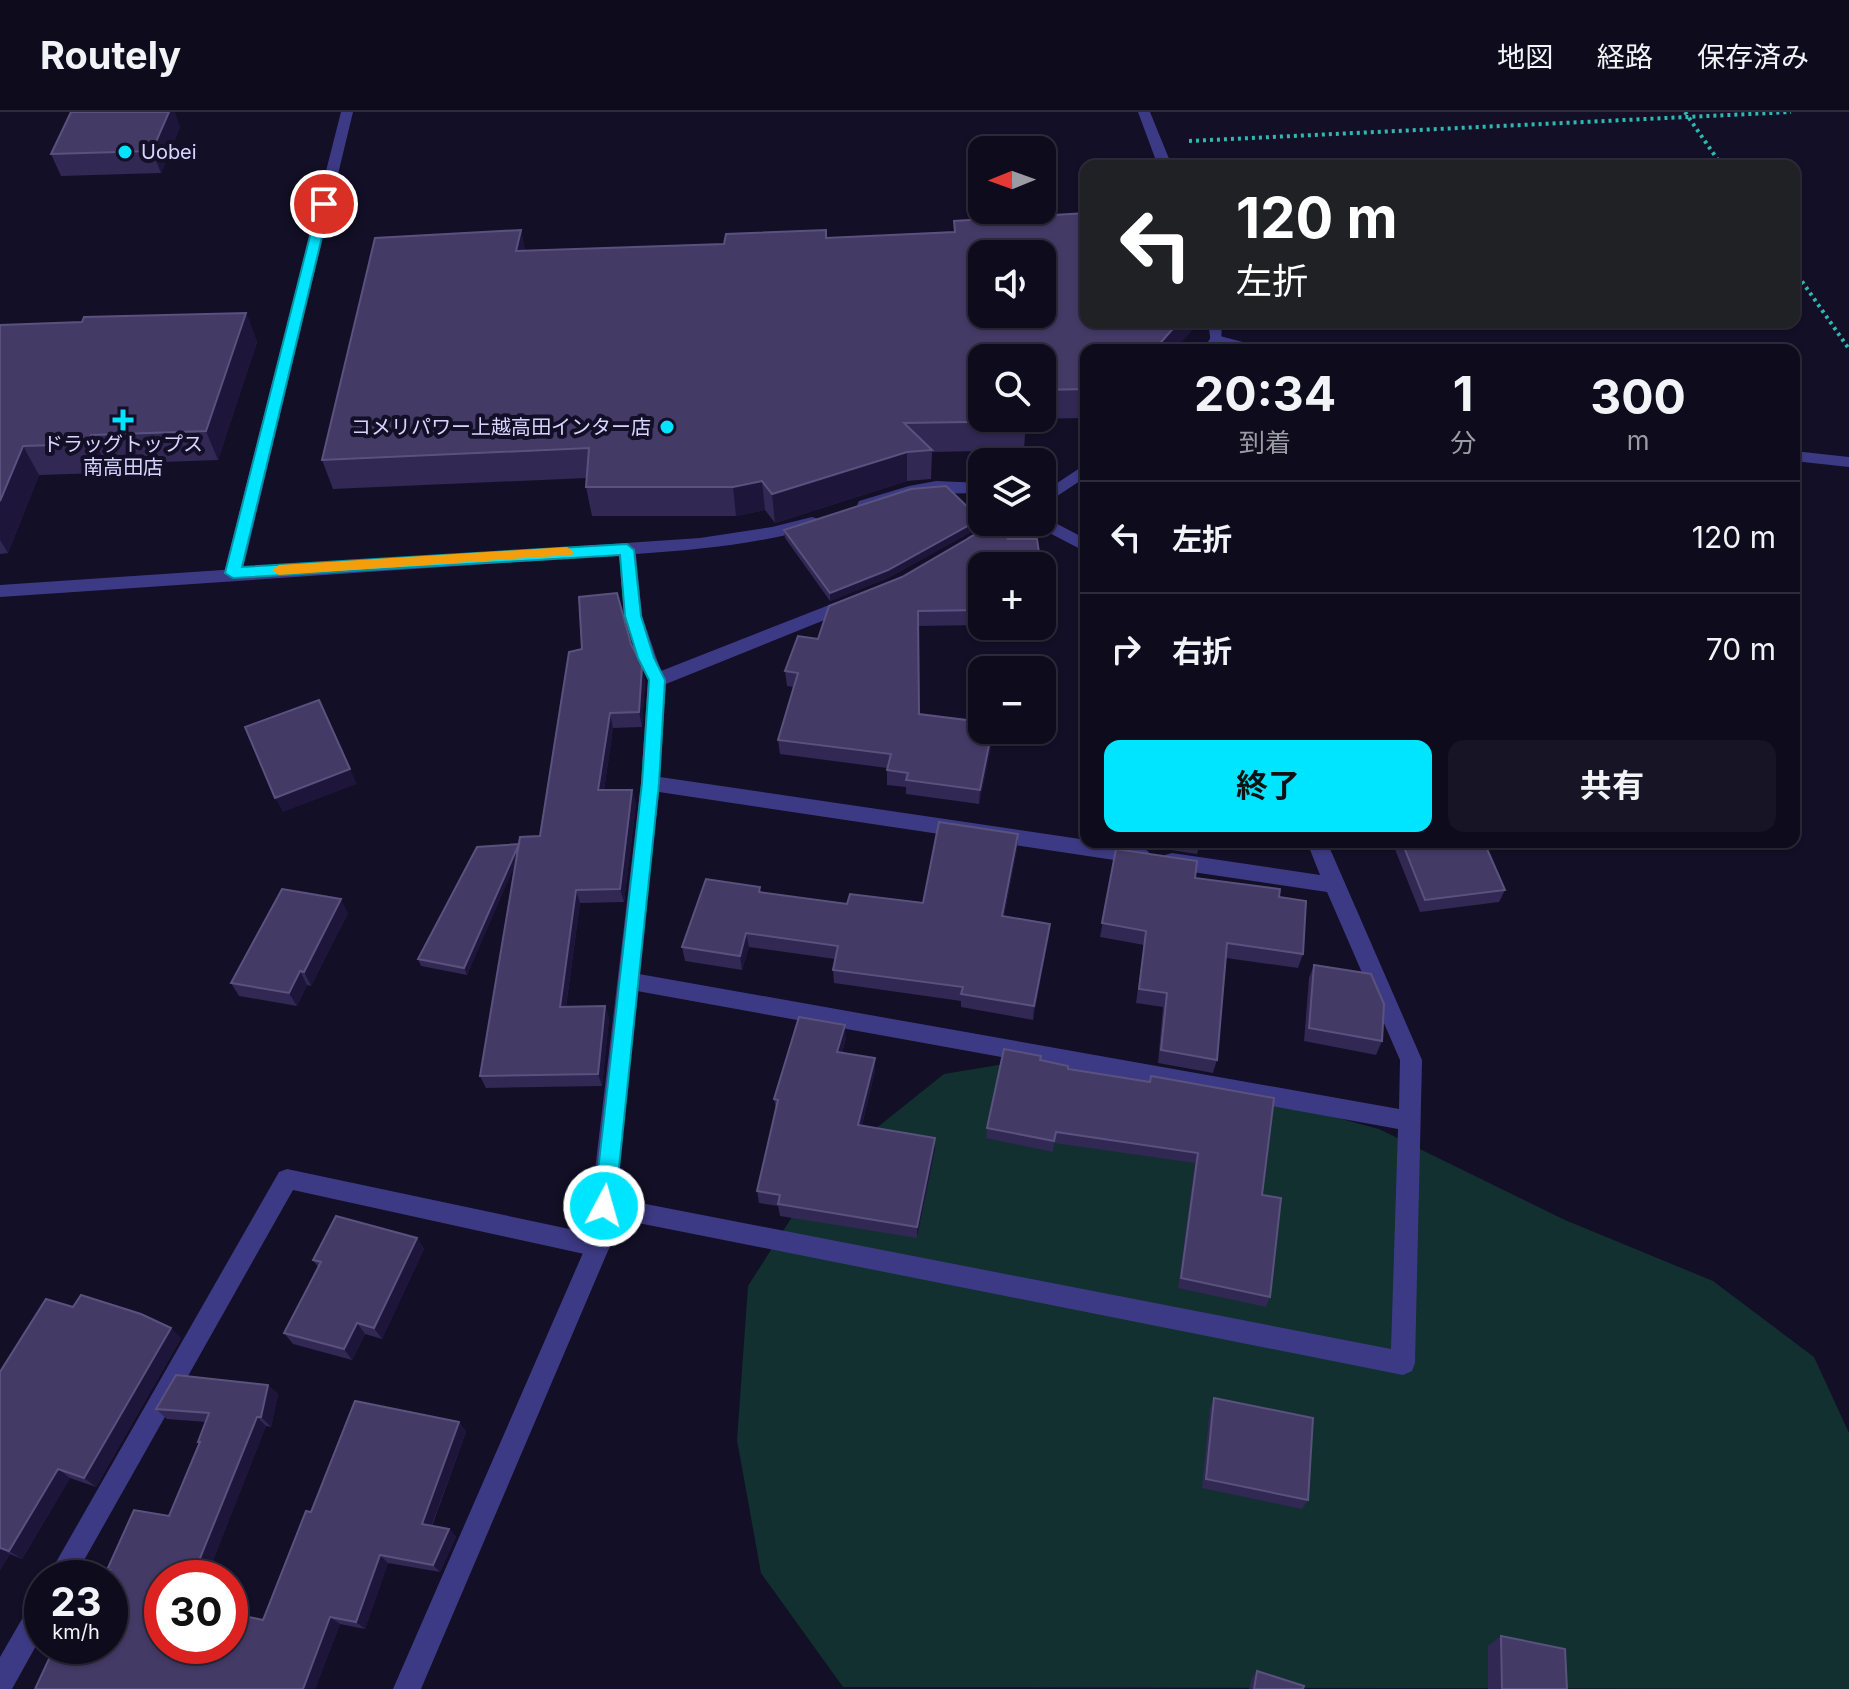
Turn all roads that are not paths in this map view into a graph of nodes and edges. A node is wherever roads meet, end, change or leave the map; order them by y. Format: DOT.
graph roads {
  1 [pos="347,112"];
  2 [pos="1144,112"];
  3 [pos="1163,160"];
  4 [pos="1800,457"];
  5 [pos="1849,462"];
  6 [pos="1080,473"];
  7 [pos="968,486"];
  8 [pos="1056,491"];
  9 [pos="850,510"];
  10 [pos="824,519"];
  11 [pos="1056,530"];
  12 [pos="984,536"];
  13 [pos="1080,543"];
  14 [pos="627,550"];
  15 [pos="958,550"];
  16 [pos="233,573"];
  17 [pos="0,591"];
  18 [pos="867,597"];
  19 [pos="657,680"];
  20 [pos="650,783"];
  21 [pos="1080,847"];
  22 [pos="1086,848"];
  23 [pos="1319,848"];
  24 [pos="1334,885"];
  25 [pos="630,981"];
  26 [pos="1409,1121"];
  27 [pos="604,1206"];
  28 [pos="598,1246"];
  29 [pos="70,1560"];
  30 [pos="24,1641"];
  31 [pos="0,1683"];
  32 [pos="407,1689"];
  1 -- 16 [label="street"];
  2 -- 3 [label="street"];
  4 -- 5 [label="street"];
  6 -- 8 [label="street"];
  7 -- 9 [label="street"];
  10 -- 14 [label="street"];
  11 -- 13 [label="street"];
  12 -- 15 [label="street"];
  14 -- 16 [label="street"];
  14 -- 19 [label="street"];
  16 -- 17 [label="street"];
  18 -- 19 [label="street"];
  19 -- 20 [label="street"];
  20 -- 21 [label="street"];
  20 -- 25 [label="street"];
  22 -- 24 [label="street"];
  23 -- 24 [label="street"];
  24 -- 26 [label="street"];
  25 -- 26 [label="street"];
  25 -- 27 [label="street"];
  26 -- 27 [label="street"];
  27 -- 28 [label="street"];
  28 -- 29 [label="street"];
  28 -- 32 [label="street"];
  30 -- 31 [label="street"];
}
